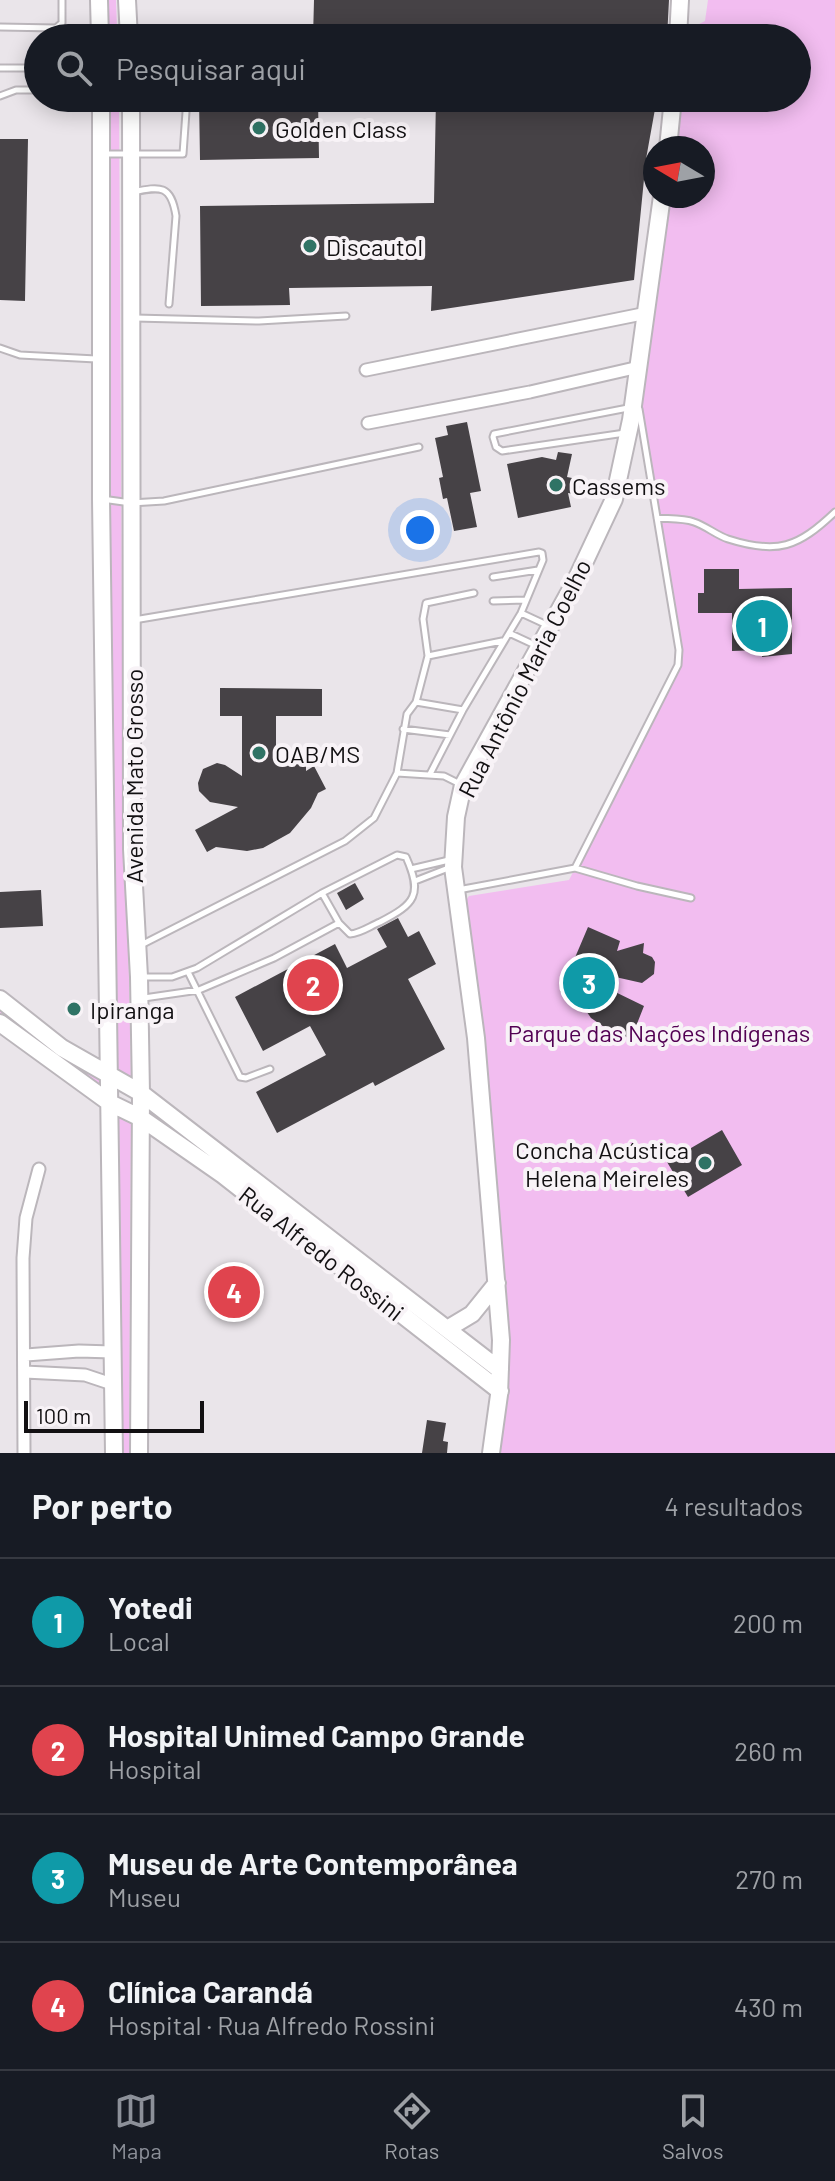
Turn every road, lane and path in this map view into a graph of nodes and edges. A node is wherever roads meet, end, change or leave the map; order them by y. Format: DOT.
graph roads {
  1 [pos="62,0"];
  2 [pos="99,0"];
  3 [pos="127,0"];
  4 [pos="680,0"];
  5 [pos="61,24"];
  6 [pos="100,24"];
  7 [pos="128,24"];
  8 [pos="679,24"];
  9 [pos="0,27"];
  10 [pos="24,27"];
  11 [pos="0,68"];
  12 [pos="24,68"];
  13 [pos="24,90"];
  14 [pos="0,96"];
  15 [pos="101,112"];
  16 [pos="131,112"];
  17 [pos="186,112"];
  18 [pos="672,112"];
  19 [pos="669,136"];
  20 [pos="132,153"];
  21 [pos="101,154"];
  22 [pos="132,192"];
  23 [pos="660,208"];
  24 [pos="169,304"];
  25 [pos="647,313"];
  26 [pos="346,316"];
  27 [pos="132,318"];
  28 [pos="0,348"];
  29 [pos="101,360"];
  30 [pos="639,367"];
  31 [pos="366,370"];
  32 [pos="635,389"];
  33 [pos="633,407"];
  34 [pos="368,423"];
  35 [pos="628,432"];
  36 [pos="419,447"];
  37 [pos="101,499"];
  38 [pos="131,503"];
  39 [pos="835,512"];
  40 [pos="657,518"];
  41 [pos="538,570"];
  42 [pos="493,577"];
  43 [pos="474,593"];
  44 [pos="525,600"];
  45 [pos="493,601"];
  46 [pos="521,613"];
  47 [pos="133,620"];
  48 [pos="549,627"];
  49 [pos="509,633"];
  50 [pos="503,641"];
  51 [pos="538,647"];
  52 [pos="428,656"];
  53 [pos="416,702"];
  54 [pos="463,710"];
  55 [pos="403,729"];
  56 [pos="450,735"];
  57 [pos="397,773"];
  58 [pos="430,774"];
  59 [pos="463,785"];
  60 [pos="105,824"];
  61 [pos="132,849"];
  62 [pos="453,863"];
  63 [pos="575,868"];
  64 [pos="411,869"];
  65 [pos="415,881"];
  66 [pos="456,890"];
  67 [pos="322,893"];
  68 [pos="691,898"];
  69 [pos="339,923"];
  70 [pos="136,947"];
  71 [pos="188,972"];
  72 [pos="139,977"];
  73 [pos="199,990"];
  74 [pos="140,998"];
  75 [pos="0,999"];
  76 [pos="3,1025"];
  77 [pos="36,1025"];
  78 [pos="108,1041"];
  79 [pos="74,1055"];
  80 [pos="270,1069"];
  81 [pos="108,1074"];
  82 [pos="141,1093"];
  83 [pos="110,1103"];
  84 [pos="141,1118"];
  85 [pos="39,1169"];
  86 [pos="497,1283"];
  87 [pos="447,1329"];
  88 [pos="112,1352"];
  89 [pos="26,1355"];
  90 [pos="500,1370"];
  91 [pos="25,1372"];
  92 [pos="112,1384"];
  93 [pos="141,1386"];
  94 [pos="500,1391"];
  95 [pos="24,1453"];
  96 [pos="114,1453"];
  97 [pos="139,1453"];
  98 [pos="491,1453"];
  1 -- 5 [label="lane"];
  2 -- 6 [label="main road"];
  3 -- 7 [label="main road"];
  4 -- 8 [label="main road"];
  9 -- 10 [label="lane"];
  11 -- 12 [label="lane"];
  13 -- 14 [label="lane"];
  15 -- 21 [label="main road, Avenida Mato Grosso"];
  16 -- 20 [label="main road, Avenida Mato Grosso"];
  17 -- 20 [label="lane"];
  18 -- 19 [label="main road"];
  20 -- 21 [label="lane"];
  20 -- 22 [label="main road, Avenida Mato Grosso"];
  21 -- 29 [label="main road, Avenida Mato Grosso"];
  22 -- 24 [label="lane"];
  22 -- 27 [label="main road, Avenida Mato Grosso"];
  23 -- 25 [label="main road, Rua Antônio Maria Coelho"];
  25 -- 30 [label="main road, Rua Antônio Maria Coelho"];
  25 -- 31 [label="street"];
  26 -- 27 [label="lane"];
  27 -- 38 [label="main road, Avenida Mato Grosso"];
  28 -- 29 [label="lane"];
  29 -- 37 [label="main road, Avenida Mato Grosso"];
  30 -- 32 [label="main road, Rua Antônio Maria Coelho"];
  30 -- 34 [label="street"];
  32 -- 33 [label="main road, Rua Antônio Maria Coelho"];
  32 -- 40 [label="lane"];
  33 -- 35 [label="main road, Rua Antônio Maria Coelho"];
  33 -- 35 [label="lane"];
  35 -- 48 [label="main road, Rua Antônio Maria Coelho"];
  36 -- 38 [label="lane"];
  37 -- 38 [label="lane"];
  37 -- 60 [label="main road, Avenida Mato Grosso"];
  38 -- 47 [label="main road, Avenida Mato Grosso"];
  39 -- 40 [label="lane"];
  40 -- 63 [label="lane"];
  41 -- 42 [label="lane"];
  41 -- 44 [label="lane"];
  41 -- 47 [label="lane"];
  43 -- 52 [label="lane"];
  44 -- 45 [label="lane"];
  44 -- 46 [label="lane"];
  46 -- 48 [label="lane"];
  46 -- 49 [label="lane"];
  47 -- 61 [label="main road, Avenida Mato Grosso"];
  48 -- 51 [label="main road, Rua Antônio Maria Coelho"];
  49 -- 50 [label="lane"];
  49 -- 51 [label="lane"];
  50 -- 52 [label="lane"];
  50 -- 54 [label="lane"];
  51 -- 59 [label="main road, Rua Antônio Maria Coelho"];
  52 -- 53 [label="lane"];
  53 -- 54 [label="lane"];
  53 -- 55 [label="lane"];
  54 -- 56 [label="lane"];
  55 -- 56 [label="lane"];
  55 -- 57 [label="lane"];
  56 -- 58 [label="lane"];
  57 -- 58 [label="lane"];
  57 -- 70 [label="lane"];
  58 -- 59 [label="lane"];
  59 -- 62 [label="main road, Rua Antônio Maria Coelho"];
  60 -- 61 [label="main road"];
  60 -- 78 [label="main road, Avenida Mato Grosso"];
  61 -- 70 [label="main road, Avenida Mato Grosso"];
  62 -- 64 [label="lane"];
  62 -- 65 [label="lane"];
  62 -- 66 [label="main road, Rua Antônio Maria Coelho"];
  63 -- 66 [label="lane"];
  63 -- 68 [label="lane"];
  64 -- 65 [label="lane"];
  64 -- 67 [label="lane"];
  65 -- 69 [label="lane"];
  66 -- 86 [label="main road, Rua Antônio Maria Coelho"];
  67 -- 69 [label="lane"];
  67 -- 71 [label="lane"];
  69 -- 73 [label="lane"];
  70 -- 72 [label="main road, Avenida Mato Grosso"];
  71 -- 72 [label="lane"];
  71 -- 73 [label="lane"];
  72 -- 74 [label="main road, Avenida Mato Grosso"];
  73 -- 74 [label="lane"];
  73 -- 80 [label="lane"];
  74 -- 82 [label="main road, Avenida Mato Grosso"];
  75 -- 77 [label="main road"];
  76 -- 77 [label="main road"];
  76 -- 83 [label="main road, Rua Alfredo Rossini"];
  77 -- 79 [label="main road"];
  78 -- 79 [label="main road"];
  78 -- 81 [label="main road, Avenida Mato Grosso"];
  79 -- 81 [label="main road"];
  81 -- 82 [label="main road"];
  81 -- 83 [label="main road, Avenida Mato Grosso"];
  82 -- 84 [label="main road, Avenida Mato Grosso"];
  82 -- 87 [label="main road"];
  83 -- 84 [label="main road, Rua Alfredo Rossini"];
  83 -- 88 [label="main road, Avenida Mato Grosso"];
  84 -- 93 [label="main road, Avenida Mato Grosso"];
  84 -- 94 [label="main road, Rua Alfredo Rossini"];
  85 -- 89 [label="street"];
  86 -- 87 [label="main road"];
  86 -- 90 [label="main road, Rua Antônio Maria Coelho"];
  87 -- 90 [label="main road"];
  88 -- 89 [label="street"];
  88 -- 92 [label="main road, Avenida Mato Grosso"];
  88 -- 93 [label="main road"];
  89 -- 91 [label="street"];
  90 -- 94 [label="main road, Rua Antônio Maria Coelho"];
  91 -- 92 [label="street"];
  91 -- 95 [label="street"];
  92 -- 96 [label="main road, Avenida Mato Grosso"];
  93 -- 97 [label="main road, Avenida Mato Grosso"];
  94 -- 98 [label="main road, Rua Antônio Maria Coelho"];
}
